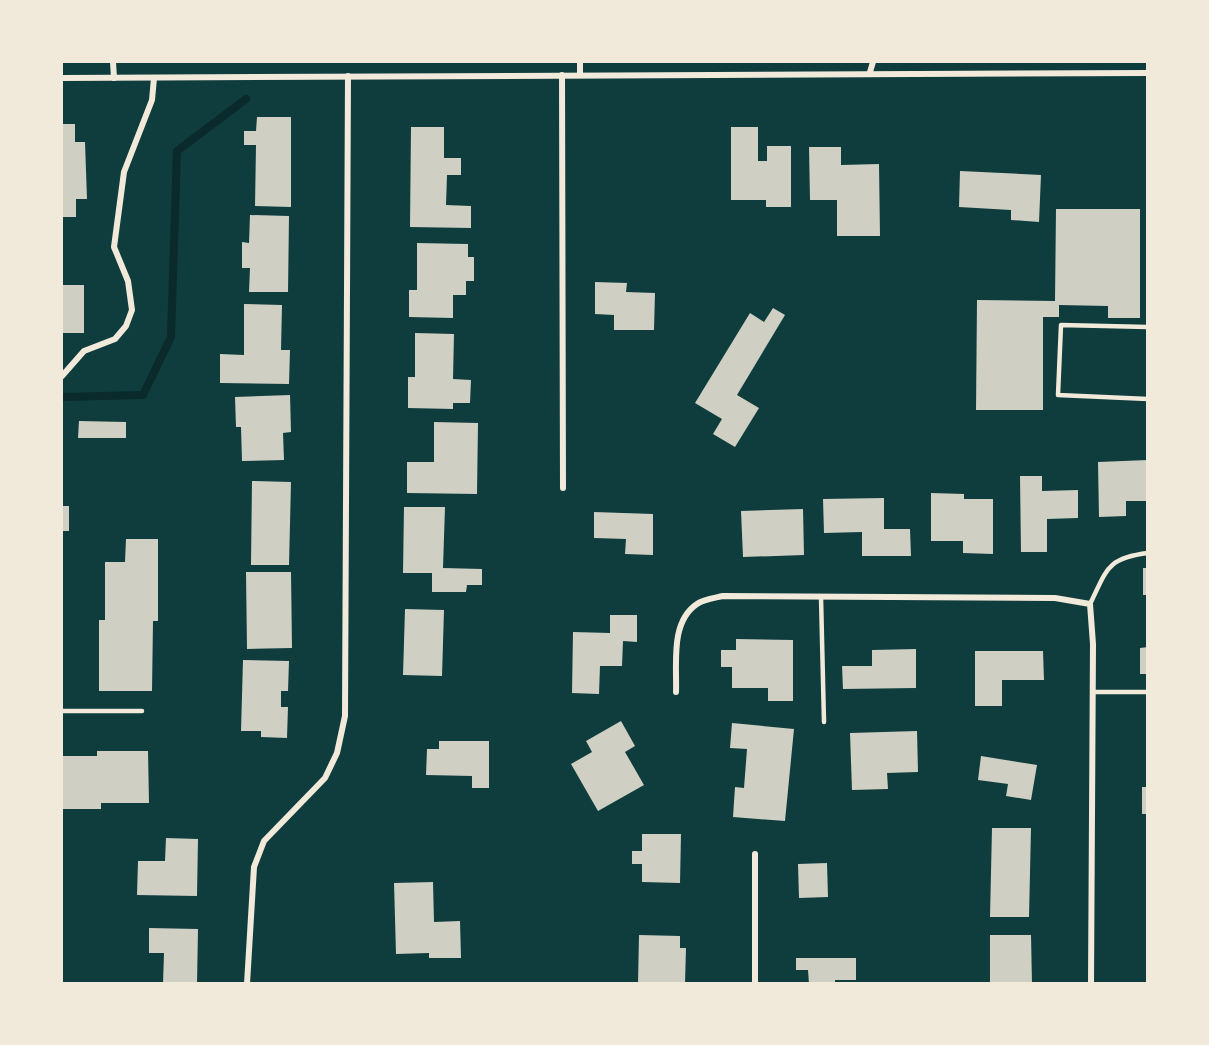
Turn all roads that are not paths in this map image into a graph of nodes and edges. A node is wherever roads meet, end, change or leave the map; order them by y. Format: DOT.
graph roads {
  1 [pos="114,62"];
  2 [pos="580,62"];
  3 [pos="873,62"];
  4 [pos="870,72"];
  5 [pos="1148,73"];
  6 [pos="562,75"];
  7 [pos="580,75"];
  8 [pos="348,76"];
  9 [pos="62,78"];
  10 [pos="114,78"];
  11 [pos="154,78"];
  12 [pos="1148,327"];
  13 [pos="62,376"];
  14 [pos="1148,399"];
  15 [pos="562,488"];
  16 [pos="1148,553"];
  17 [pos="821,597"];
  18 [pos="1090,604"];
  19 [pos="676,692"];
  20 [pos="1093,692"];
  21 [pos="1148,692"];
  22 [pos="62,711"];
  23 [pos="142,711"];
  24 [pos="824,722"];
  25 [pos="755,855"];
  26 [pos="247,984"];
  27 [pos="755,984"];
  28 [pos="1091,984"];
  1 -- 10 [label="street"];
  2 -- 7 [label="street"];
  3 -- 4 [label="street"];
  4 -- 5 [label="street"];
  4 -- 7 [label="street"];
  6 -- 7 [label="street"];
  6 -- 8 [label="street"];
  6 -- 15 [label="street"];
  8 -- 11 [label="street"];
  8 -- 26 [label="street"];
  9 -- 10 [label="street"];
  10 -- 11 [label="street"];
  11 -- 13 [label="street"];
  12 -- 14 [label="lane"];
  16 -- 18 [label="lane"];
  17 -- 18 [label="street"];
  17 -- 19 [label="street"];
  17 -- 24 [label="lane"];
  18 -- 20 [label="street"];
  20 -- 21 [label="lane"];
  20 -- 28 [label="street"];
  22 -- 23 [label="lane"];
  25 -- 27 [label="street"];
}
